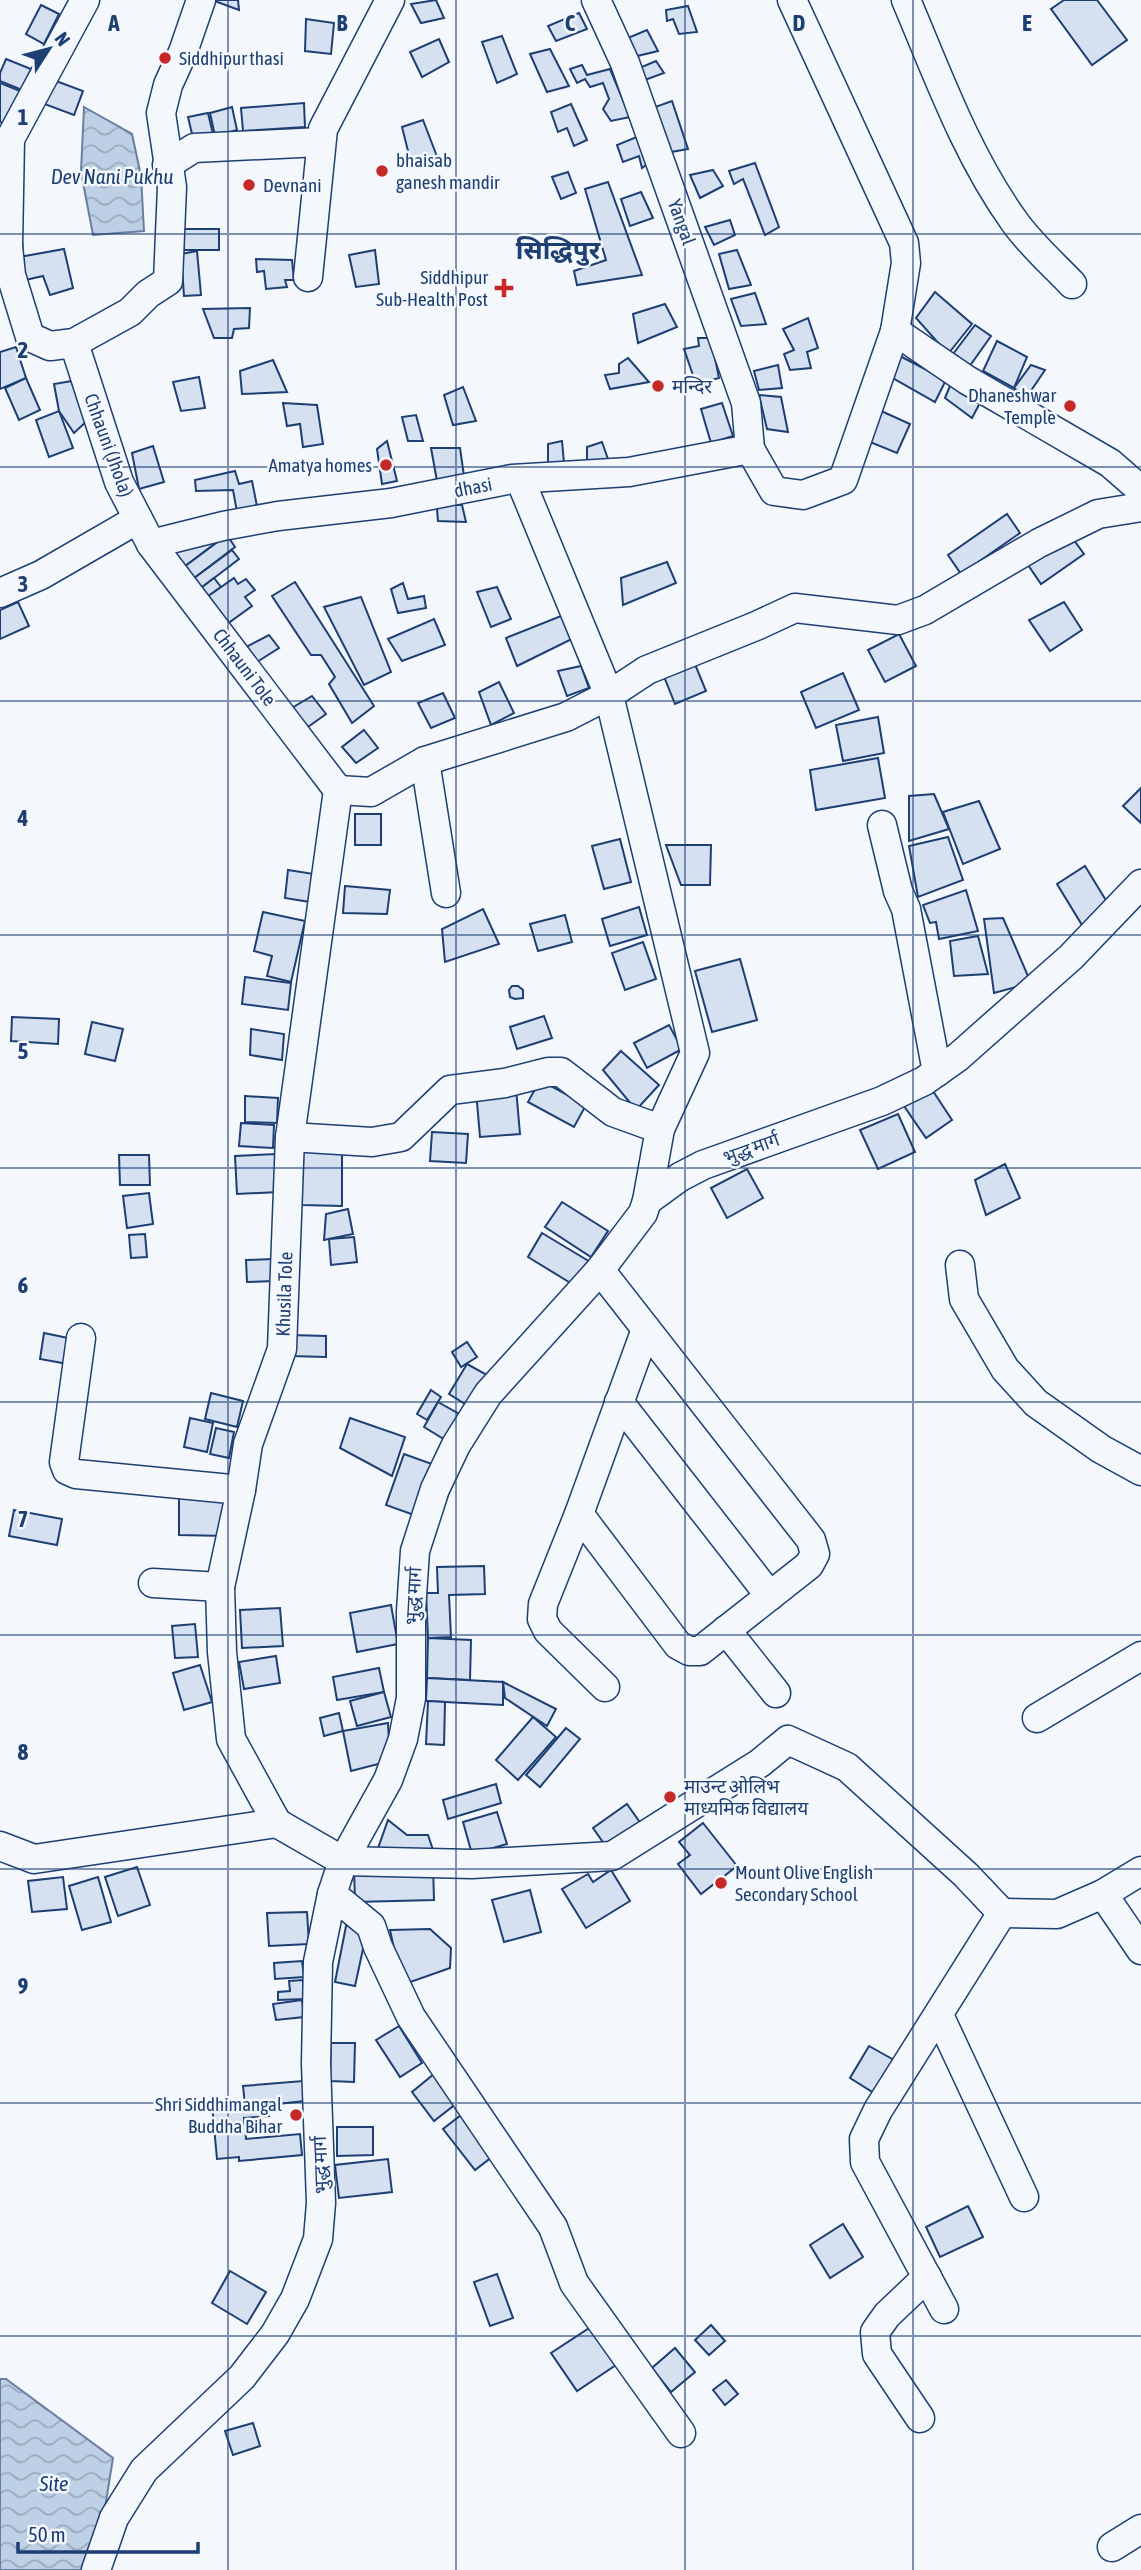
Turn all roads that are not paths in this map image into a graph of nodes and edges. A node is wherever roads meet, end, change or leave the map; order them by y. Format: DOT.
graph roads {
  1 [pos="85,0"];
  2 [pos="201,0"];
  3 [pos="390,0"];
  4 [pos="596,0"];
  5 [pos="792,0"];
  6 [pos="906,0"];
  7 [pos="321,142"];
  8 [pos="167,165"];
  9 [pos="4,246"];
  10 [pos="308,277"];
  11 [pos="1072,284"];
  12 [pos="895,331"];
  13 [pos="74,343"];
  14 [pos="750,449"];
  15 [pos="524,479"];
  16 [pos="1141,490"];
  17 [pos="1141,508"];
  18 [pos="138,519"];
  19 [pos="151,544"];
  20 [pos="0,593"];
  21 [pos="609,695"];
  22 [pos="425,761"];
  23 [pos="338,790"];
  24 [pos="882,825"];
  25 [pos="1141,884"];
  26 [pos="446,893"];
  27 [pos="937,1072"];
  28 [pos="660,1129"];
  29 [pos="290,1137"];
  30 [pos="647,1201"];
  31 [pos="960,1265"];
  32 [pos="600,1270"];
  33 [pos="646,1329"];
  34 [pos="81,1338"];
  35 [pos="620,1402"];
  36 [pos="1141,1471"];
  37 [pos="241,1490"];
  38 [pos="579,1514"];
  39 [pos="153,1583"];
  40 [pos="220,1587"];
  41 [pos="770,1596"];
  42 [pos="726,1630"];
  43 [pos="1141,1656"];
  44 [pos="605,1687"];
  45 [pos="776,1693"];
  46 [pos="1037,1718"];
  47 [pos="278,1823"];
  48 [pos="0,1846"];
  49 [pos="343,1861"];
  50 [pos="1141,1871"];
  51 [pos="332,1894"];
  52 [pos="1103,1894"];
  53 [pos="1002,1913"];
  54 [pos="1141,1950"];
  55 [pos="939,2015"];
  56 [pos="1024,2197"];
  57 [pos="927,2277"];
  58 [pos="944,2309"];
  59 [pos="920,2418"];
  60 [pos="681,2433"];
  61 [pos="1141,2529"];
  62 [pos="1112,2547"];
  63 [pos="96,2570"];
  1 -- 9 [label="street"];
  2 -- 8 [label="street"];
  3 -- 7 [label="street"];
  4 -- 14 [label="street, Yangal"];
  5 -- 12 [label="street"];
  6 -- 11 [label="street"];
  7 -- 8 [label="street"];
  7 -- 10 [label="street"];
  8 -- 13 [label="street"];
  9 -- 13 [label="street"];
  12 -- 14 [label="street"];
  12 -- 16 [label="street"];
  13 -- 18 [label="street, Chhauni (Jhola)"];
  14 -- 15 [label="street, dhasi"];
  15 -- 19 [label="street, dhasi"];
  15 -- 21 [label="street"];
  17 -- 21 [label="street"];
  18 -- 19 [label="street, Chhauni (Jhola)"];
  18 -- 20 [label="street"];
  19 -- 23 [label="street, Chhauni Tole"];
  21 -- 22 [label="street"];
  21 -- 28 [label="street"];
  22 -- 23 [label="street"];
  22 -- 26 [label="street"];
  23 -- 29 [label="street, Khusila Tole"];
  24 -- 27 [label="street"];
  25 -- 27 [label="street, भुद्ध मार्ग"];
  27 -- 30 [label="street, भुद्ध मार्ग"];
  28 -- 29 [label="street"];
  28 -- 30 [label="street"];
  29 -- 37 [label="street, Khusila Tole"];
  30 -- 32 [label="street, भुद्ध मार्ग"];
  31 -- 36 [label="street"];
  32 -- 33 [label="street"];
  32 -- 49 [label="street, भुद्ध मार्ग"];
  33 -- 35 [label="street"];
  33 -- 41 [label="street"];
  34 -- 37 [label="street"];
  35 -- 38 [label="street"];
  35 -- 41 [label="street"];
  37 -- 40 [label="street, Khusila Tole"];
  38 -- 42 [label="street"];
  38 -- 44 [label="street"];
  39 -- 40 [label="street"];
  40 -- 47 [label="street, Khusila Tole"];
  41 -- 42 [label="street"];
  42 -- 45 [label="street"];
  43 -- 46 [label="street"];
  47 -- 48 [label="street"];
  47 -- 49 [label="street"];
  49 -- 51 [label="street, भुद्ध मार्ग"];
  49 -- 53 [label="street"];
  50 -- 52 [label="street"];
  51 -- 60 [label="street"];
  51 -- 63 [label="street, भुद्ध मार्ग"];
  52 -- 53 [label="street"];
  52 -- 54 [label="street"];
  53 -- 55 [label="street"];
  55 -- 56 [label="street"];
  55 -- 57 [label="street"];
  57 -- 58 [label="street"];
  57 -- 59 [label="street"];
  61 -- 62 [label="street"];
}
